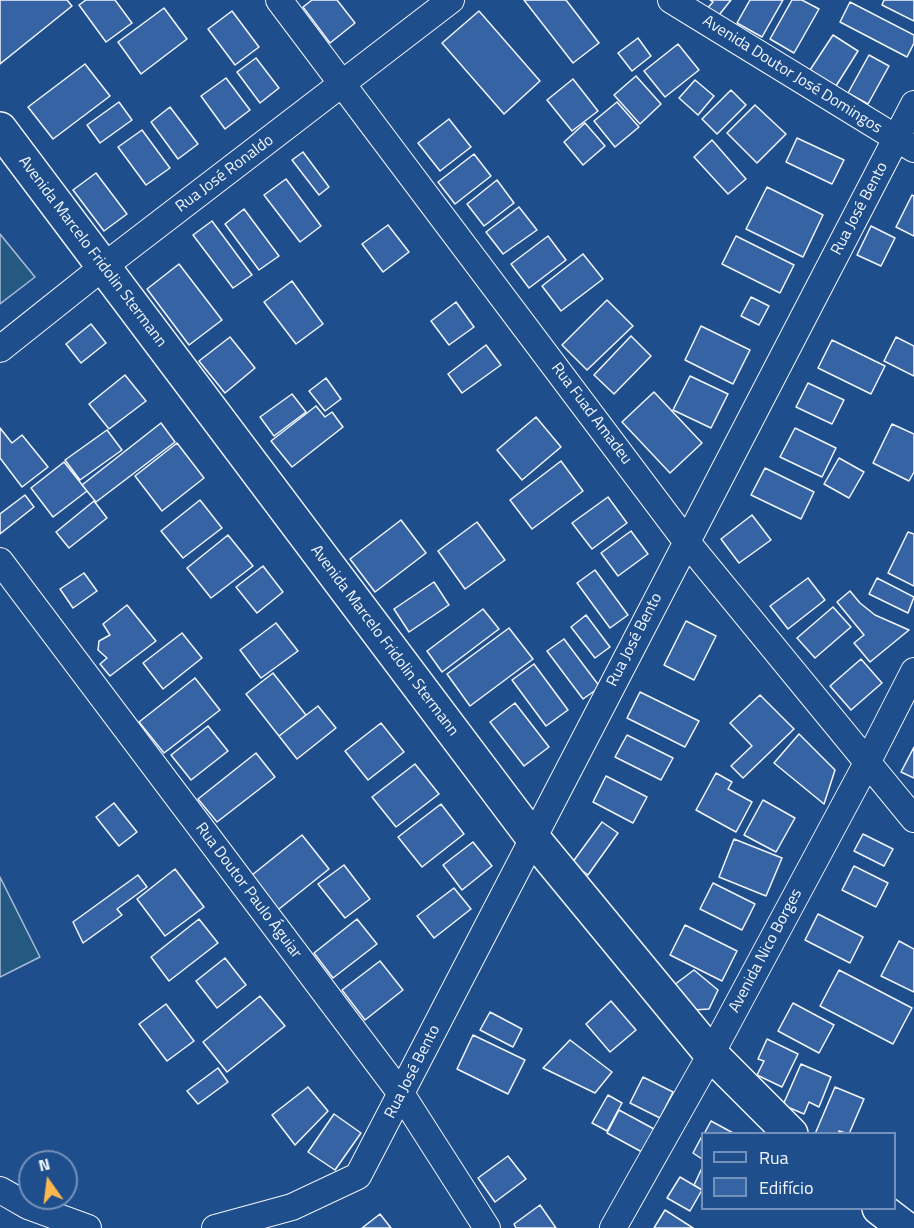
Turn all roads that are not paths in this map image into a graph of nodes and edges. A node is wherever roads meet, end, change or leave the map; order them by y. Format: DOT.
graph roads {
  1 [pos="279,0"];
  2 [pos="451,0"];
  3 [pos="671,0"];
  4 [pos="342,84"];
  5 [pos="914,104"];
  6 [pos="0,129"];
  7 [pos="905,144"];
  8 [pos="103,267"];
  9 [pos="0,350"];
  10 [pos="686,541"];
  11 [pos="0,561"];
  12 [pos="914,671"];
  13 [pos="867,763"];
  14 [pos="914,819"];
  15 [pos="533,838"];
  16 [pos="711,1054"];
  17 [pos="402,1095"];
  18 [pos="789,1132"];
  19 [pos="0,1190"];
  20 [pos="880,1210"];
  21 [pos="88,1228"];
  22 [pos="215,1228"];
  23 [pos="487,1228"];
  24 [pos="614,1228"];
  25 [pos="905,1228"];
  1 -- 4 [label="street, Rua Fuad Amadeu"];
  2 -- 4 [label="street, Rua José Ronaldo"];
  3 -- 7 [label="street, Avenida Doutor José Domingos"];
  4 -- 8 [label="street, Rua José Ronaldo"];
  4 -- 10 [label="street, Rua Fuad Amadeu"];
  5 -- 7 [label="street, Rua José Bento"];
  6 -- 8 [label="street, Avenida Marcelo Fridolin Stermann"];
  7 -- 10 [label="street, Rua José Bento"];
  8 -- 9 [label="street, Rua José Ronaldo"];
  8 -- 15 [label="street, Avenida Marcelo Fridolin Stermann"];
  10 -- 13 [label="street, Rua Fuad Amadeu"];
  10 -- 15 [label="street, Rua José Bento"];
  11 -- 17 [label="street, Rua Doutor Paulo Águiar"];
  12 -- 13 [label="street, Avenida Nico Borges"];
  13 -- 14 [label="street, Rua Fuad Amadeu"];
  13 -- 16 [label="street, Avenida Nico Borges"];
  15 -- 16 [label="street, Avenida Marcelo Fridolin Stermann"];
  15 -- 17 [label="street, Rua José Bento"];
  16 -- 18 [label="street, Avenida Marcelo Fridolin Stermann"];
  16 -- 24 [label="street, Avenida Nico Borges"];
  17 -- 22 [label="street, Rua José Bento"];
  17 -- 23 [label="street, Rua Doutor Paulo Águiar"];
  19 -- 21 [label="street"];
  20 -- 25 [label="street"];
}
